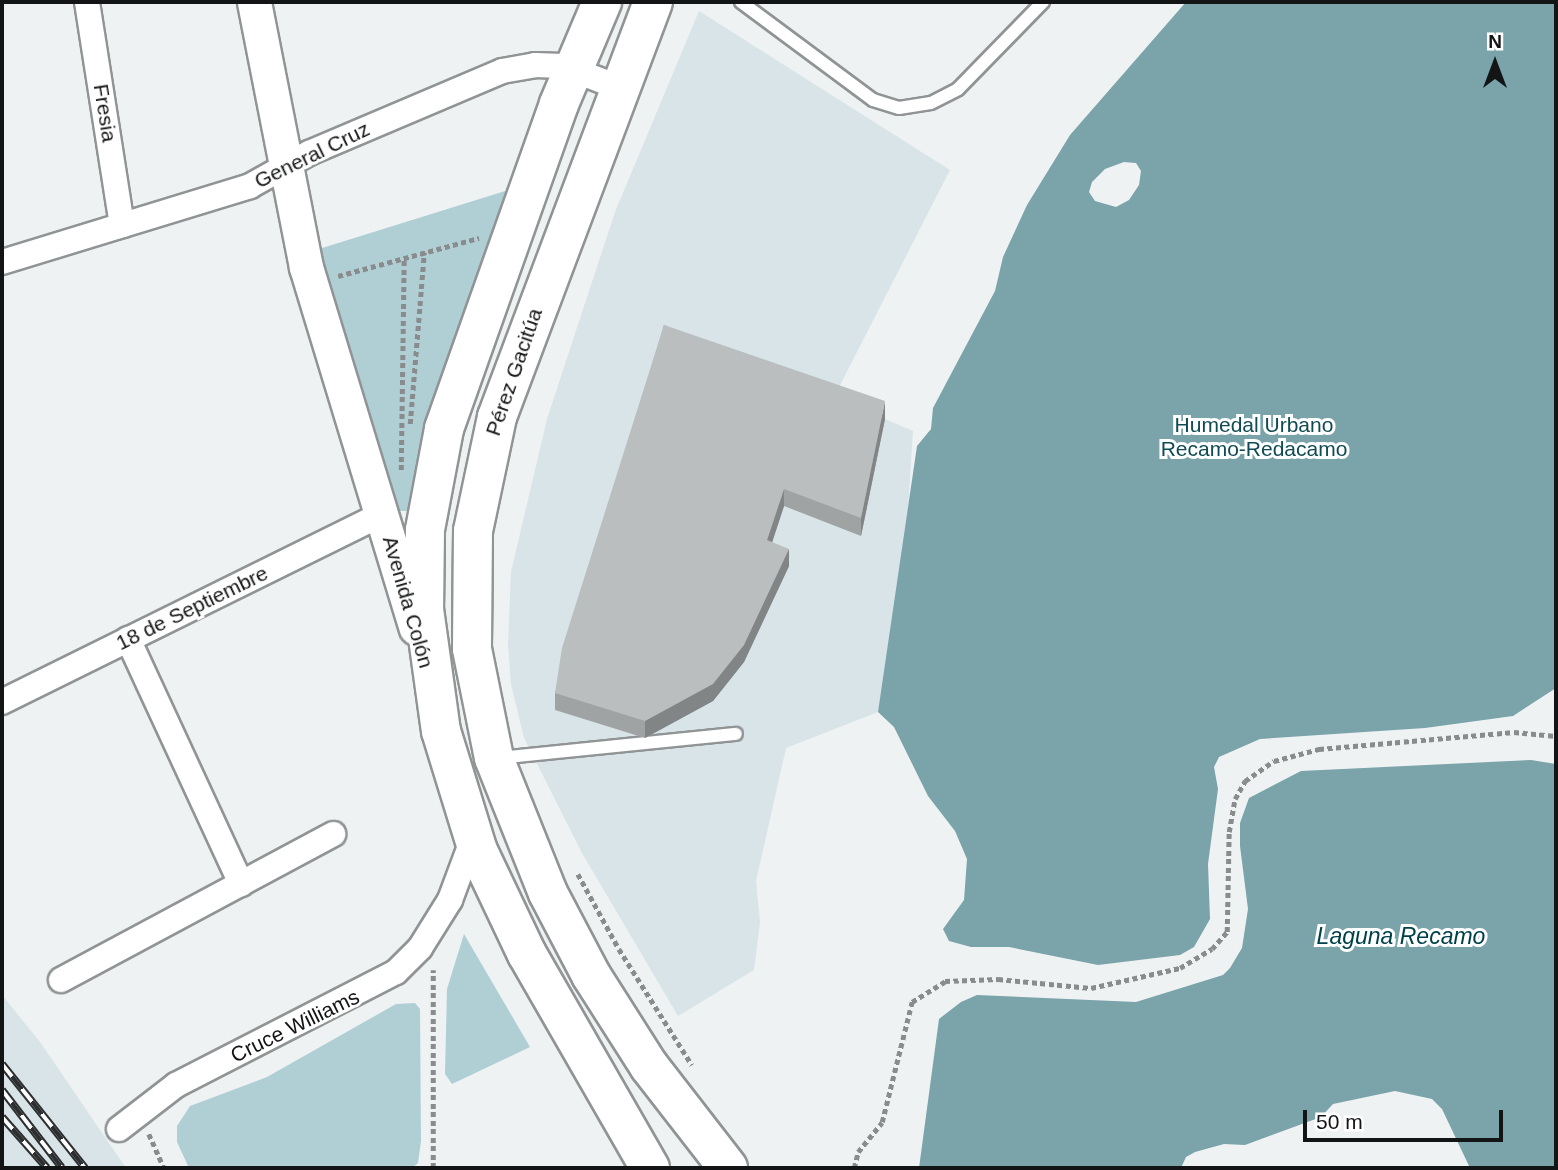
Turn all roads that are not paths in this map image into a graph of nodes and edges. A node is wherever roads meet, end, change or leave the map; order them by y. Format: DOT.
graph roads {
  1 [pos="87,2"];
  2 [pos="254,2"];
  3 [pos="602,2"];
  4 [pos="653,2"];
  5 [pos="741,2"];
  6 [pos="1042,2"];
  7 [pos="572,68"];
  8 [pos="618,87"];
  9 [pos="284,168"];
  10 [pos="122,225"];
  11 [pos="2,262"];
  12 [pos="382,514"];
  13 [pos="128,639"];
  14 [pos="432,688"];
  15 [pos="2,702"];
  16 [pos="736,734"];
  17 [pos="494,758"];
  18 [pos="333,834"];
  19 [pos="473,838"];
  20 [pos="241,884"];
  21 [pos="495,889"];
  22 [pos="450,900"];
  23 [pos="61,980"];
  24 [pos="692,1124"];
  25 [pos="119,1129"];
  26 [pos="631,1134"];
  27 [pos="650,1168"];
  28 [pos="663,1168"];
  29 [pos="714,1168"];
  30 [pos="728,1168"];
  1 -- 10 [label="street, Fresia"];
  2 -- 9 [label="main road, Avenida Colón"];
  3 -- 7 [label="main road"];
  4 -- 8 [label="main road, Pérez Gacitúa"];
  5 -- 6 [label="lane"];
  7 -- 8 [label="street, General Cruz"];
  7 -- 9 [label="street, General Cruz"];
  7 -- 14 [label="main road"];
  8 -- 17 [label="main road, Pérez Gacitúa"];
  9 -- 10 [label="street, General Cruz"];
  9 -- 12 [label="main road, Avenida Colón"];
  10 -- 11 [label="street, General Cruz"];
  12 -- 13 [label="street, 18 de Septiembre"];
  12 -- 14 [label="main road, Avenida Colón"];
  13 -- 15 [label="street, 18 de Septiembre"];
  13 -- 20 [label="street"];
  14 -- 19 [label="main road, Avenida Colón"];
  16 -- 17 [label="lane"];
  17 -- 24 [label="main road"];
  18 -- 20 [label="street"];
  19 -- 21 [label="main road, Avenida Colón"];
  19 -- 22 [label="street, Cruce Williams"];
  20 -- 23 [label="street"];
  21 -- 22 [label="street"];
  21 -- 26 [label="main road, Avenida Colón"];
  22 -- 25 [label="street, Cruce Williams"];
  24 -- 29 [label="lane"];
  24 -- 30 [label="main road"];
  26 -- 27 [label="main road, Avenida Colón"];
  26 -- 28 [label="lane"];
}
